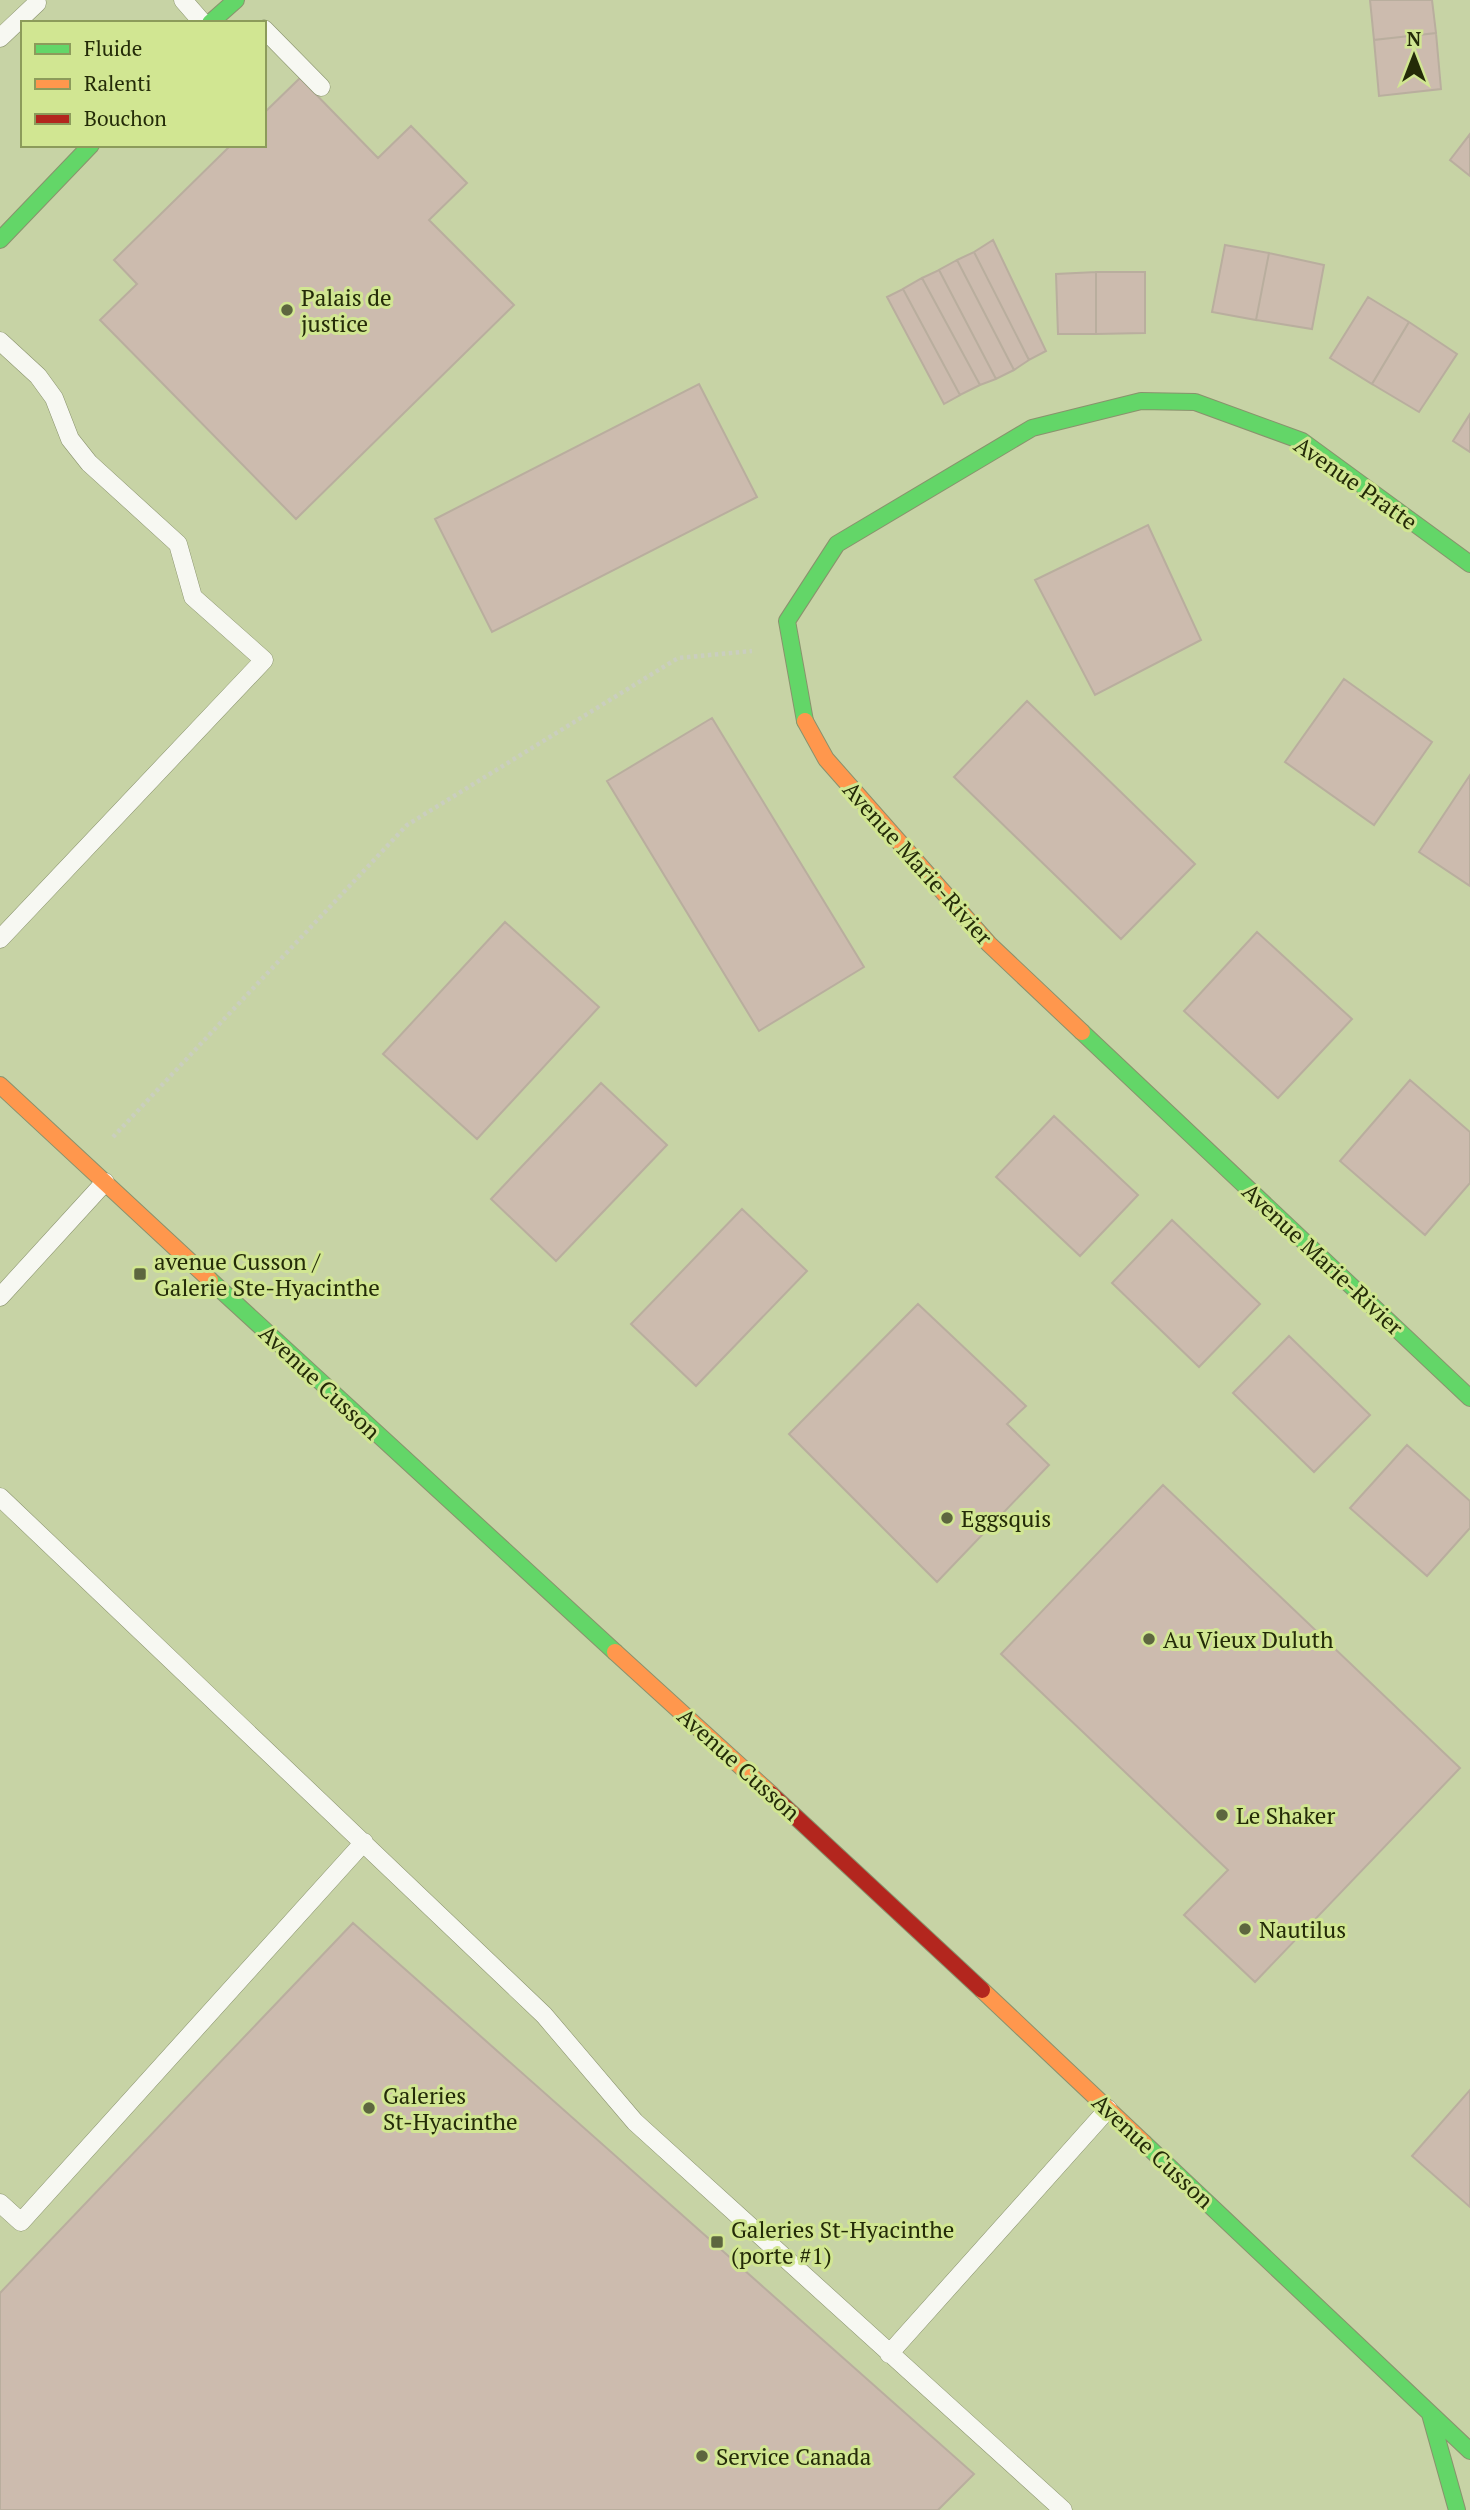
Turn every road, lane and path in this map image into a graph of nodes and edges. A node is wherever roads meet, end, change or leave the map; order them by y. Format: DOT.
graph roads {
  1 [pos="183,0"];
  2 [pos="238,0"];
  3 [pos="37,4"];
  4 [pos="201,21"];
  5 [pos="212,21"];
  6 [pos="257,21"];
  7 [pos="266,31"];
  8 [pos="0,38"];
  9 [pos="321,87"];
  10 [pos="90,147"];
  11 [pos="0,240"];
  12 [pos="0,341"];
  13 [pos="1195,402"];
  14 [pos="1470,564"];
  15 [pos="791,647"];
  16 [pos="0,939"];
  17 [pos="0,1086"];
  18 [pos="87,1165"];
  19 [pos="105,1182"];
  20 [pos="0,1297"];
  21 [pos="1470,1398"];
  22 [pos="0,1497"];
  23 [pos="364,1842"];
  24 [pos="1108,2109"];
  25 [pos="0,2203"];
  26 [pos="889,2354"];
  27 [pos="1430,2414"];
  28 [pos="1457,2415"];
  29 [pos="1470,2451"];
  30 [pos="1063,2510"];
  31 [pos="1457,2510"];
  1 -- 4 [label="lane"];
  2 -- 5 [label="street"];
  2 -- 6 [label="lane"];
  3 -- 8 [label="lane"];
  7 -- 9 [label="lane"];
  10 -- 11 [label="street"];
  12 -- 16 [label="lane"];
  13 -- 14 [label="street, Avenue Pratte"];
  13 -- 15 [label="street, Avenue Marie-Rivier"];
  15 -- 18 [label="path"];
  15 -- 21 [label="street, Avenue Marie-Rivier"];
  17 -- 18 [label="street, Avenue Cusson"];
  18 -- 19 [label="street, Avenue Cusson"];
  19 -- 20 [label="lane"];
  19 -- 24 [label="street, Avenue Cusson"];
  22 -- 23 [label="lane"];
  23 -- 25 [label="lane"];
  23 -- 26 [label="lane"];
  24 -- 26 [label="lane"];
  24 -- 27 [label="street, Avenue Cusson"];
  26 -- 30 [label="lane"];
  27 -- 28 [label="street"];
  27 -- 29 [label="street, Avenue Cusson"];
  27 -- 31 [label="street"];
}
